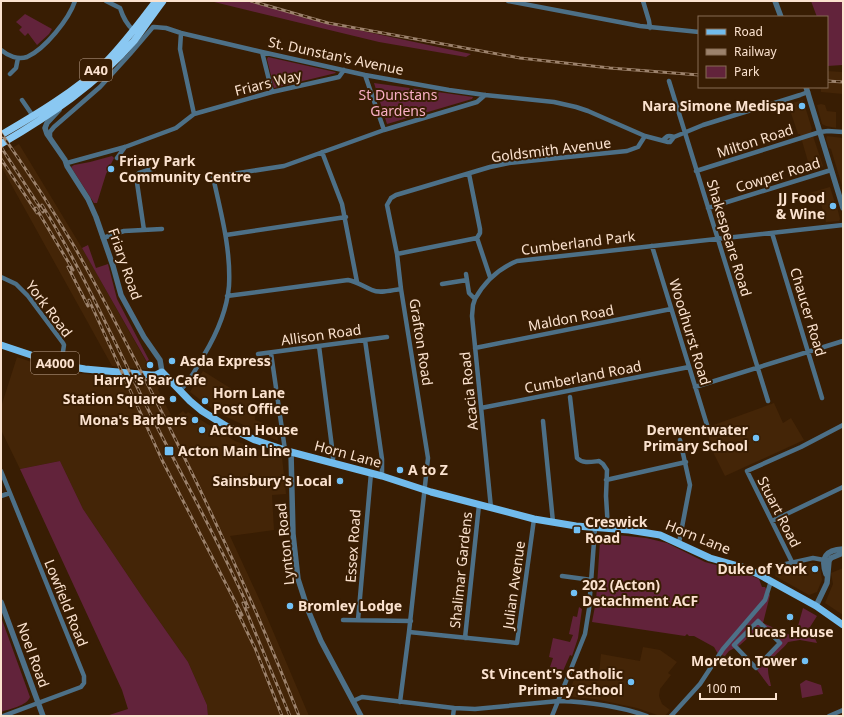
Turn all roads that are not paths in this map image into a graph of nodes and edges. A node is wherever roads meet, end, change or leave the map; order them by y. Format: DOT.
graph roads {
  1 [pos="75,1"];
  2 [pos="106,1"];
  3 [pos="156,1"];
  4 [pos="163,1"];
  5 [pos="508,1"];
  6 [pos="643,1"];
  7 [pos="775,1"];
  8 [pos="781,16"];
  9 [pos="650,28"];
  10 [pos="134,31"];
  11 [pos="698,32"];
  12 [pos="181,33"];
  13 [pos="1,50"];
  14 [pos="262,52"];
  15 [pos="18,58"];
  16 [pos="344,70"];
  17 [pos="10,74"];
  18 [pos="365,75"];
  19 [pos="669,81"];
  20 [pos="807,89"];
  21 [pos="272,92"];
  22 [pos="484,95"];
  23 [pos="22,100"];
  24 [pos="68,102"];
  25 [pos="194,114"];
  26 [pos="33,116"];
  27 [pos="384,130"];
  28 [pos="685,131"];
  29 [pos="820,132"];
  30 [pos="843,132"];
  31 [pos="1,135"];
  32 [pos="645,136"];
  33 [pos="50,138"];
  34 [pos="1,144"];
  35 [pos="125,147"];
  36 [pos="322,152"];
  37 [pos="117,158"];
  38 [pos="67,163"];
  39 [pos="155,168"];
  40 [pos="696,170"];
  41 [pos="831,170"];
  42 [pos="469,174"];
  43 [pos="841,196"];
  44 [pos="391,198"];
  45 [pos="708,208"];
  46 [pos="843,208"];
  47 [pos="346,217"];
  48 [pos="843,225"];
  49 [pos="162,228"];
  50 [pos="144,230"];
  51 [pos="772,233"];
  52 [pos="226,234"];
  53 [pos="103,238"];
  54 [pos="477,238"];
  55 [pos="718,239"];
  56 [pos="652,246"];
  57 [pos="396,254"];
  58 [pos="466,274"];
  59 [pos="1,277"];
  60 [pos="490,277"];
  61 [pos="467,280"];
  62 [pos="357,282"];
  63 [pos="442,284"];
  64 [pos="401,289"];
  65 [pos="227,296"];
  66 [pos="476,299"];
  67 [pos="671,309"];
  68 [pos="387,337"];
  69 [pos="365,340"];
  70 [pos="843,341"];
  71 [pos="1,345"];
  72 [pos="319,346"];
  73 [pos="475,348"];
  74 [pos="808,351"];
  75 [pos="271,353"];
  76 [pos="258,354"];
  77 [pos="61,365"];
  78 [pos="689,367"];
  79 [pos="757,367"];
  80 [pos="162,372"];
  81 [pos="695,386"];
  82 [pos="180,391"];
  83 [pos="570,397"];
  84 [pos="822,398"];
  85 [pos="768,401"];
  86 [pos="481,408"];
  87 [pos="543,421"];
  88 [pos="707,424"];
  89 [pos="843,425"];
  90 [pos="680,440"];
  91 [pos="288,451"];
  92 [pos="686,462"];
  93 [pos="333,463"];
  94 [pos="1,471"];
  95 [pos="371,473"];
  96 [pos="382,476"];
  97 [pos="606,480"];
  98 [pos="843,487"];
  99 [pos="425,490"];
  100 [pos="10,493"];
  101 [pos="1,496"];
  102 [pos="479,505"];
  103 [pos="491,508"];
  104 [pos="534,519"];
  105 [pos="772,521"];
  106 [pos="553,522"];
  107 [pos="595,528"];
  108 [pos="608,529"];
  109 [pos="679,543"];
  110 [pos="843,549"];
  111 [pos="843,553"];
  112 [pos="826,560"];
  113 [pos="792,562"];
  114 [pos="777,566"];
  115 [pos="562,576"];
  116 [pos="592,580"];
  117 [pos="771,581"];
  118 [pos="1,602"];
  119 [pos="816,606"];
  120 [pos="343,620"];
  121 [pos="358,620"];
  122 [pos="411,621"];
  123 [pos="843,626"];
  124 [pos="739,630"];
  125 [pos="409,632"];
  126 [pos="744,634"];
  127 [pos="465,638"];
  128 [pos="749,639"];
  129 [pos="353,701"];
  130 [pos="559,701"];
  131 [pos="400,702"];
  132 [pos="38,703"];
  133 [pos="454,708"];
  134 [pos="843,710"];
  135 [pos="3,716"];
  136 [pos="43,716"];
  137 [pos="361,716"];
  138 [pos="453,716"];
  139 [pos="552,716"];
  140 [pos="647,716"];
  141 [pos="671,716"];
  142 [pos="829,716"];
  1 -- 15 [label="street"];
  2 -- 10 [label="street"];
  3 -- 10 [label="highway, A40"];
  4 -- 24 [label="highway, A40"];
  5 -- 9 [label="street"];
  6 -- 9 [label="street"];
  7 -- 8 [label="street"];
  9 -- 11 [label="street"];
  10 -- 26 [label="highway, A40"];
  12 -- 14 [label="street, St. Dunstan's Avenue"];
  12 -- 25 [label="street"];
  12 -- 33 [label="street, St. Dunstan's Avenue"];
  13 -- 15 [label="street"];
  14 -- 16 [label="street, St. Dunstan's Avenue"];
  14 -- 21 [label="street"];
  15 -- 17 [label="street"];
  16 -- 18 [label="street, St. Dunstan's Avenue"];
  16 -- 21 [label="street, Friars Way"];
  18 -- 22 [label="street, St. Dunstan's Avenue"];
  18 -- 27 [label="street"];
  19 -- 28 [label="street, Shakespeare Road"];
  20 -- 28 [label="street"];
  20 -- 29 [label="street"];
  21 -- 25 [label="street, Friars Way"];
  22 -- 27 [label="street"];
  22 -- 32 [label="street, St. Dunstan's Avenue"];
  23 -- 26 [label="street"];
  24 -- 33 [label="street"];
  24 -- 34 [label="highway, A40"];
  25 -- 35 [label="street"];
  26 -- 31 [label="highway, A40"];
  27 -- 36 [label="street"];
  28 -- 32 [label="street"];
  28 -- 40 [label="street, Shakespeare Road"];
  29 -- 30 [label="street, Milton Road"];
  29 -- 40 [label="street, Milton Road"];
  29 -- 41 [label="street"];
  32 -- 42 [label="street, Goldsmith Avenue"];
  33 -- 38 [label="street, Friary Road"];
  35 -- 37 [label="street"];
  35 -- 38 [label="street"];
  36 -- 47 [label="street"];
  36 -- 52 [label="street"];
  38 -- 53 [label="street, Friary Road"];
  39 -- 50 [label="street"];
  40 -- 45 [label="street, Shakespeare Road"];
  41 -- 43 [label="street"];
  41 -- 45 [label="street, Cowper Road"];
  42 -- 44 [label="street, Goldsmith Avenue"];
  42 -- 54 [label="street"];
  43 -- 46 [label="street"];
  44 -- 57 [label="street, Grafton Road"];
  45 -- 55 [label="street, Shakespeare Road"];
  47 -- 52 [label="street"];
  47 -- 62 [label="street"];
  48 -- 51 [label="street, Cumberland Park"];
  49 -- 50 [label="street"];
  50 -- 53 [label="street"];
  51 -- 55 [label="street, Cumberland Park"];
  51 -- 74 [label="street, Chaucer Road"];
  52 -- 65 [label="street"];
  53 -- 80 [label="street, Friary Road"];
  54 -- 57 [label="street"];
  54 -- 60 [label="street"];
  55 -- 56 [label="street, Cumberland Park"];
  55 -- 79 [label="street, Shakespeare Road"];
  56 -- 60 [label="street, Cumberland Park"];
  56 -- 67 [label="street, Woodhurst Road"];
  57 -- 64 [label="street, Grafton Road"];
  58 -- 61 [label="street"];
  59 -- 77 [label="street, York Road"];
  60 -- 66 [label="street, Cumberland Park"];
  61 -- 63 [label="street"];
  61 -- 66 [label="street"];
  62 -- 64 [label="street"];
  62 -- 65 [label="street"];
  64 -- 99 [label="street, Grafton Road"];
  65 -- 82 [label="street"];
  66 -- 73 [label="street, Acacia Road"];
  67 -- 73 [label="street, Maldon Road"];
  67 -- 78 [label="street, Woodhurst Road"];
  68 -- 69 [label="street, Allison Road"];
  69 -- 72 [label="street, Allison Road"];
  69 -- 96 [label="street"];
  70 -- 74 [label="street"];
  71 -- 77 [label="main road, A4000"];
  72 -- 75 [label="street, Allison Road"];
  72 -- 93 [label="street"];
  73 -- 86 [label="street, Acacia Road"];
  74 -- 79 [label="street"];
  74 -- 84 [label="street, Chaucer Road"];
  75 -- 76 [label="street, Allison Road"];
  75 -- 91 [label="street"];
  77 -- 80 [label="main road, A4000"];
  78 -- 81 [label="street, Woodhurst Road"];
  78 -- 86 [label="street, Cumberland Road"];
  79 -- 81 [label="street"];
  79 -- 85 [label="street, Shakespeare Road"];
  80 -- 82 [label="main road, Horn Lane"];
  81 -- 88 [label="street, Woodhurst Road"];
  82 -- 91 [label="main road, Horn Lane"];
  83 -- 97 [label="street"];
  86 -- 103 [label="street, Acacia Road"];
  87 -- 106 [label="street"];
  89 -- 105 [label="street, Stuart Road"];
  90 -- 92 [label="street"];
  91 -- 93 [label="main road, Horn Lane"];
  91 -- 129 [label="street, Lynton Road"];
  92 -- 97 [label="street"];
  92 -- 109 [label="street"];
  93 -- 95 [label="main road, Horn Lane"];
  94 -- 100 [label="street"];
  95 -- 96 [label="main road, Horn Lane"];
  95 -- 121 [label="street, Essex Road"];
  96 -- 99 [label="main road, Horn Lane"];
  97 -- 108 [label="street"];
  98 -- 105 [label="street"];
  99 -- 102 [label="main road, Horn Lane"];
  99 -- 122 [label="street, Grafton Road"];
  100 -- 101 [label="street"];
  100 -- 132 [label="street, Lowfield Road"];
  102 -- 103 [label="main road, Horn Lane"];
  102 -- 127 [label="street, Shalimar Gardens"];
  103 -- 104 [label="main road, Horn Lane"];
  104 -- 106 [label="main road, Horn Lane"];
  104 -- 127 [label="street, Julian Avenue"];
  105 -- 113 [label="street, Stuart Road"];
  106 -- 107 [label="main road, Horn Lane"];
  107 -- 108 [label="main road, Horn Lane"];
  107 -- 116 [label="street"];
  108 -- 109 [label="main road, Horn Lane"];
  109 -- 117 [label="main road, Horn Lane"];
  110 -- 112 [label="street"];
  111 -- 112 [label="street"];
  112 -- 113 [label="street"];
  112 -- 119 [label="street"];
  113 -- 114 [label="street"];
  115 -- 116 [label="street"];
  116 -- 130 [label="street"];
  117 -- 119 [label="main road, Horn Lane"];
  117 -- 124 [label="street"];
  118 -- 132 [label="street, Noel Road"];
  119 -- 123 [label="main road, Horn Lane"];
  120 -- 121 [label="street"];
  121 -- 122 [label="street"];
  122 -- 125 [label="street, Grafton Road"];
  124 -- 126 [label="street"];
  124 -- 141 [label="street"];
  125 -- 127 [label="street, Julian Avenue"];
  125 -- 131 [label="street, Grafton Road"];
  126 -- 126 [label="street"];
  126 -- 128 [label="street"];
  129 -- 131 [label="street"];
  129 -- 137 [label="street, Lynton Road"];
  130 -- 133 [label="street"];
  130 -- 139 [label="street"];
  130 -- 140 [label="street"];
  131 -- 133 [label="street"];
  132 -- 135 [label="street"];
  132 -- 136 [label="street, Noel Road"];
  133 -- 138 [label="street"];
  134 -- 142 [label="street"];
}
